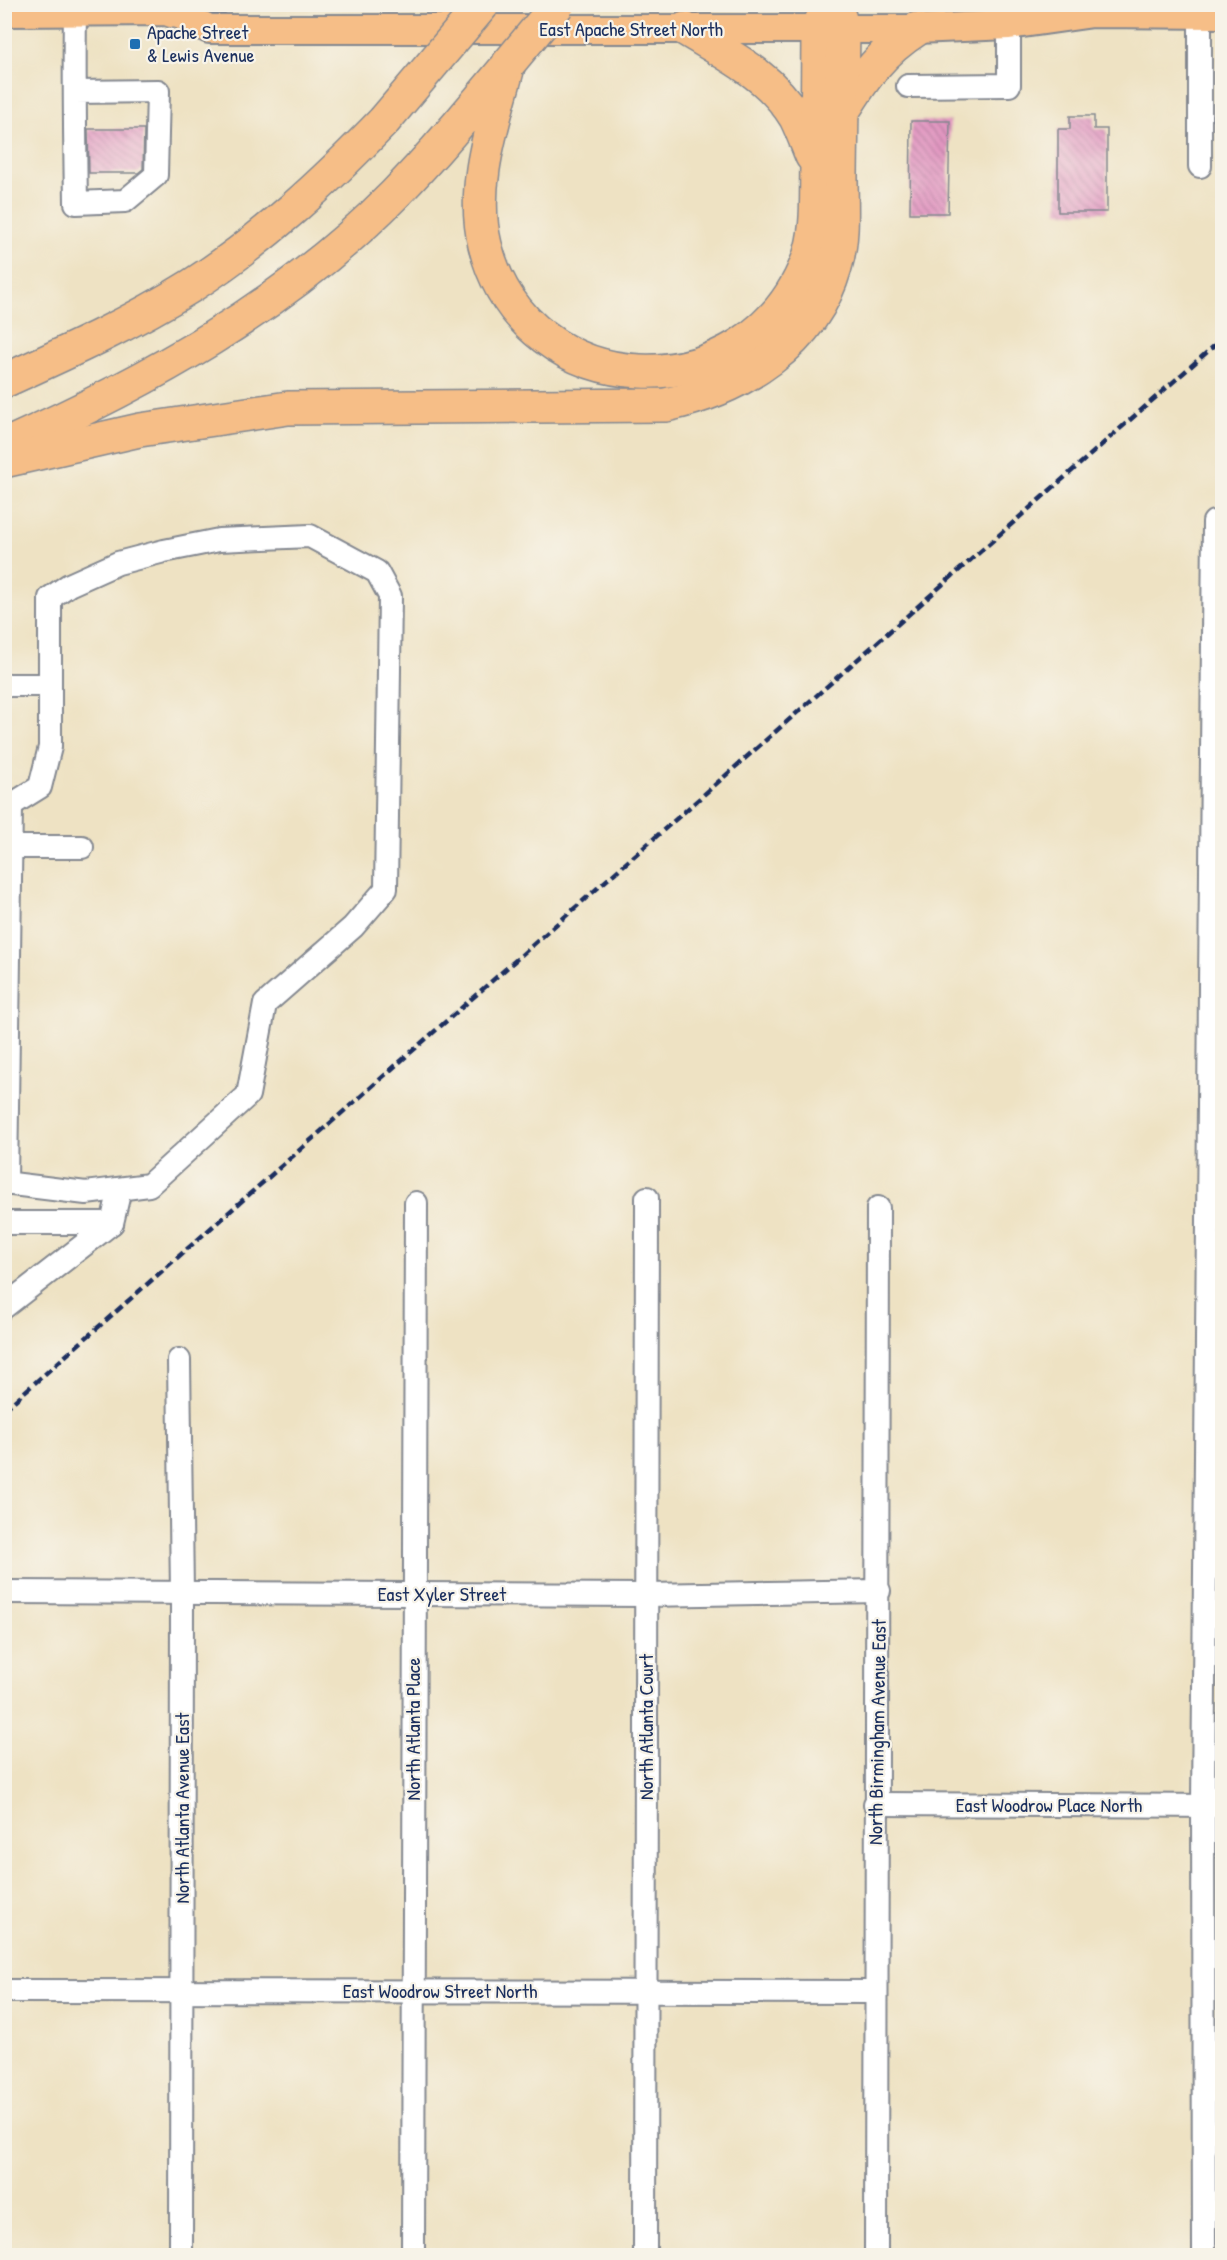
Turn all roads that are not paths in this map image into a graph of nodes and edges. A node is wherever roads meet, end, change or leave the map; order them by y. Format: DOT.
graph roads {
  1 [pos="483,4"];
  2 [pos="558,4"];
  3 [pos="1035,4"];
  4 [pos="177,7"];
  5 [pos="75,11"];
  6 [pos="4,12"];
  7 [pos="1093,13"];
  8 [pos="1211,14"];
  9 [pos="831,17"];
  10 [pos="1009,25"];
  11 [pos="686,29"];
  12 [pos="917,29"];
  13 [pos="908,86"];
  14 [pos="75,92"];
  15 [pos="842,113"];
  16 [pos="477,124"];
  17 [pos="816,166"];
  18 [pos="1200,166"];
  19 [pos="4,381"];
  20 [pos="4,446"];
  21 [pos="4,461"];
  22 [pos="1214,522"];
  23 [pos="4,685"];
  24 [pos="50,685"];
  25 [pos="8,805"];
  26 [pos="82,847"];
  27 [pos="8,860"];
  28 [pos="5,1183"];
  29 [pos="120,1189"];
  30 [pos="647,1198"];
  31 [pos="416,1203"];
  32 [pos="878,1208"];
  33 [pos="4,1223"];
  34 [pos="112,1223"];
  35 [pos="4,1307"];
  36 [pos="179,1360"];
  37 [pos="879,1591"];
  38 [pos="4,1592"];
  39 [pos="182,1593"];
  40 [pos="414,1594"];
  41 [pos="647,1595"];
  42 [pos="875,1804"];
  43 [pos="1213,1805"];
  44 [pos="645,1990"];
  45 [pos="4,1991"];
  46 [pos="182,1992"];
  47 [pos="413,1992"];
  48 [pos="875,1992"];
  49 [pos="181,2256"];
  50 [pos="413,2256"];
  51 [pos="645,2256"];
  52 [pos="876,2256"];
  53 [pos="1204,2256"];
  1 -- 19 [label="highway, bridge"];
  2 -- 16 [label="highway, bridge"];
  3 -- 7 [label="main road, East Apache Street North"];
  4 -- 5 [label="main road, East Apache Street North"];
  4 -- 11 [label="main road, East Apache Street North"];
  5 -- 6 [label="main road, East Apache Street North"];
  5 -- 14 [label="street"];
  7 -- 8 [label="main road, East Apache Street North"];
  7 -- 10 [label="main road, East Apache Street North"];
  8 -- 18 [label="street"];
  9 -- 11 [label="main road, East Apache Street North"];
  9 -- 12 [label="main road, East Apache Street North"];
  9 -- 15 [label="highway"];
  9 -- 17 [label="highway"];
  10 -- 12 [label="main road, East Apache Street North"];
  10 -- 13 [label="street"];
  11 -- 17 [label="highway"];
  12 -- 15 [label="highway"];
  14 -- 14 [label="street"];
  15 -- 21 [label="highway"];
  16 -- 17 [label="highway"];
  16 -- 20 [label="highway"];
  22 -- 43 [label="street"];
  23 -- 24 [label="street"];
  24 -- 25 [label="street"];
  24 -- 29 [label="street"];
  25 -- 27 [label="street"];
  26 -- 27 [label="street"];
  27 -- 28 [label="street"];
  28 -- 29 [label="street"];
  29 -- 34 [label="street"];
  30 -- 41 [label="street, North Atlanta Court"];
  31 -- 40 [label="street, North Atlanta Place"];
  32 -- 37 [label="street, North Birmingham Avenue East"];
  33 -- 34 [label="street"];
  34 -- 35 [label="street"];
  36 -- 39 [label="street, North Atlanta Avenue East"];
  37 -- 41 [label="street, East Xyler Street"];
  37 -- 42 [label="street, North Birmingham Avenue East"];
  38 -- 39 [label="street, East Xyler Street"];
  39 -- 40 [label="street, East Xyler Street"];
  39 -- 46 [label="street, North Atlanta Avenue East"];
  40 -- 41 [label="street, East Xyler Street"];
  40 -- 47 [label="street, North Atlanta Place"];
  41 -- 44 [label="street, North Atlanta Court"];
  42 -- 43 [label="street, East Woodrow Place North"];
  42 -- 48 [label="street, North Birmingham Avenue East"];
  43 -- 53 [label="street"];
  44 -- 47 [label="street, East Woodrow Street North"];
  44 -- 48 [label="street, East Woodrow Street North"];
  44 -- 51 [label="street, North Atlanta Court"];
  45 -- 46 [label="street, East Woodrow Street North"];
  46 -- 47 [label="street, East Woodrow Street North"];
  46 -- 49 [label="street, North Atlanta Avenue East"];
  47 -- 50 [label="street, North Atlanta Place"];
  48 -- 52 [label="street, North Birmingham Avenue East"];
}
